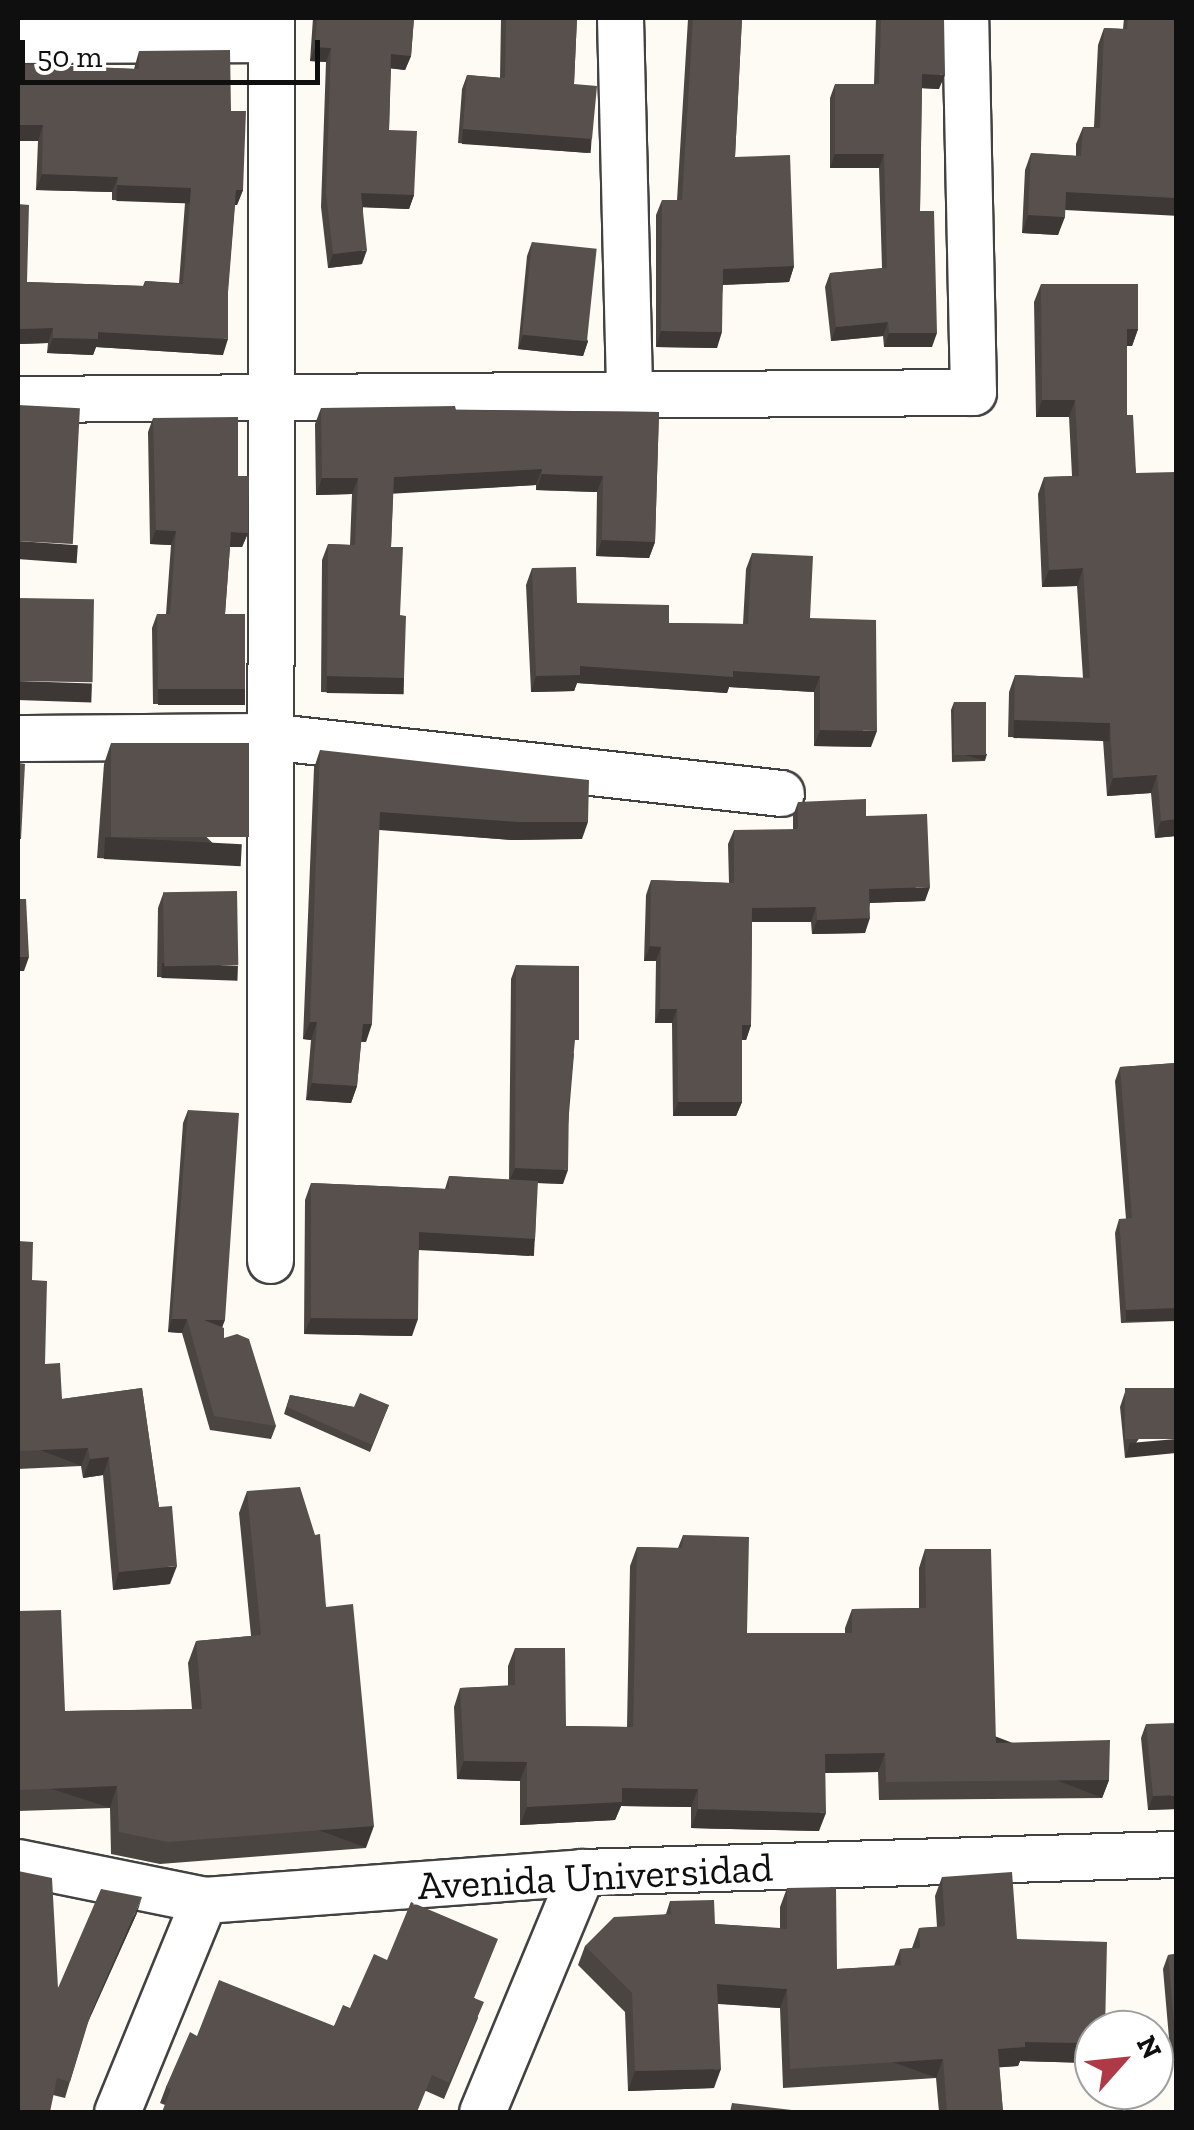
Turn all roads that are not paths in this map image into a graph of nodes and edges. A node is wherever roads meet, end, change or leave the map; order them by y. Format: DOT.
graph roads {
  1 [pos="620,18"];
  2 [pos="964,18"];
  3 [pos="271,28"];
  4 [pos="18,40"];
  5 [pos="628,396"];
  6 [pos="270,398"];
  7 [pos="18,399"];
  8 [pos="267,736"];
  9 [pos="18,738"];
  10 [pos="781,793"];
  11 [pos="270,1260"];
  12 [pos="1176,1854"];
  13 [pos="18,1862"];
  14 [pos="582,1872"];
  15 [pos="204,1900"];
  16 [pos="494,2109"];
  17 [pos="116,2112"];
  1 -- 5 [label="street"];
  2 -- 5 [label="street"];
  3 -- 4 [label="street"];
  3 -- 6 [label="street"];
  5 -- 6 [label="street"];
  6 -- 7 [label="street"];
  6 -- 8 [label="street"];
  8 -- 9 [label="street"];
  8 -- 10 [label="street"];
  8 -- 11 [label="street"];
  12 -- 14 [label="street, Avenida Universidad"];
  13 -- 15 [label="street, Avenida Universidad"];
  14 -- 15 [label="street, Avenida Universidad"];
  14 -- 16 [label="street"];
  15 -- 17 [label="street"];
}
